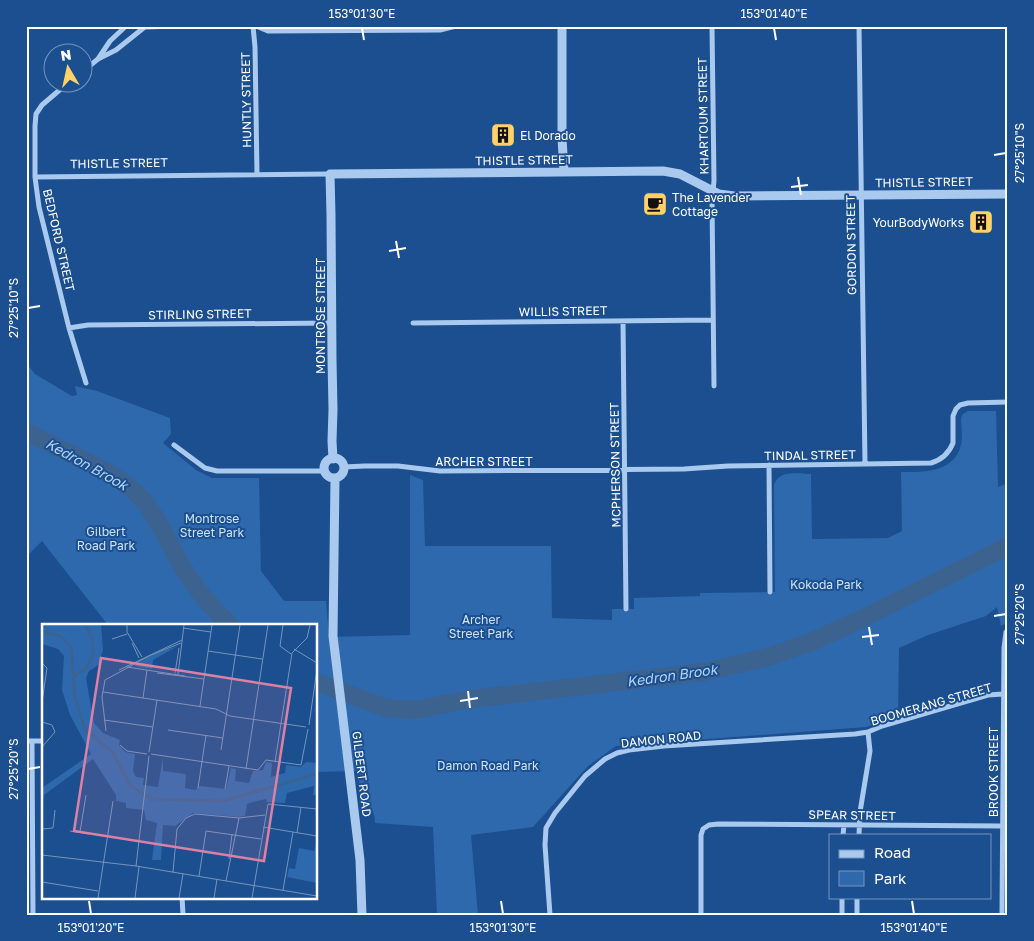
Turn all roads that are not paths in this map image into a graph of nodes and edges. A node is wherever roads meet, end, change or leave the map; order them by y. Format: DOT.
graph roads {
  1 [pos="126,26"];
  2 [pos="146,26"];
  3 [pos="177,26"];
  4 [pos="255,26"];
  5 [pos="456,26"];
  6 [pos="562,26"];
  7 [pos="712,26"];
  8 [pos="859,26"];
  9 [pos="98,60"];
  10 [pos="92,64"];
  11 [pos="58,92"];
  12 [pos="564,172"];
  13 [pos="257,174"];
  14 [pos="330,174"];
  15 [pos="35,177"];
  16 [pos="713,191"];
  17 [pos="1008,194"];
  18 [pos="860,196"];
  19 [pos="713,320"];
  20 [pos="623,321"];
  21 [pos="332,323"];
  22 [pos="413,323"];
  23 [pos="69,328"];
  24 [pos="86,383"];
  25 [pos="714,386"];
  26 [pos="1008,402"];
  27 [pos="174,445"];
  28 [pos="333,459"];
  29 [pos="865,464"];
  30 [pos="768,465"];
  31 [pos="343,467"];
  32 [pos="625,470"];
  33 [pos="324,471"];
  34 [pos="335,478"];
  35 [pos="770,592"];
  36 [pos="626,609"];
  37 [pos="1008,631"];
  38 [pos="1003,694"];
  39 [pos="868,732"];
  40 [pos="29,741"];
  41 [pos="42,741"];
  42 [pos="1005,759"];
  43 [pos="844,825"];
  44 [pos="860,826"];
  45 [pos="1002,826"];
  46 [pos="843,834"];
  47 [pos="859,834"];
  48 [pos="182,898"];
  49 [pos="842,898"];
  50 [pos="858,898"];
  51 [pos="32,915"];
  52 [pos="183,915"];
  53 [pos="362,915"];
  54 [pos="550,915"];
  55 [pos="701,915"];
  56 [pos="842,915"];
  57 [pos="857,915"];
  58 [pos="1002,915"];
  1 -- 9 [label="street"];
  2 -- 3 [label="street"];
  2 -- 9 [label="street"];
  4 -- 5 [label="street"];
  4 -- 13 [label="street, HUNTLY STREET"];
  6 -- 12 [label="street"];
  7 -- 16 [label="street, KHARTOUM STREET"];
  8 -- 18 [label="street, GORDON STREET"];
  9 -- 10 [label="street"];
  11 -- 15 [label="street, BEDFORD STREET"];
  12 -- 14 [label="street, THISTLE STREET"];
  12 -- 16 [label="street, THISTLE STREET"];
  13 -- 14 [label="street, THISTLE STREET"];
  13 -- 15 [label="street, THISTLE STREET"];
  14 -- 21 [label="street, MONTROSE STREET"];
  15 -- 23 [label="street, BEDFORD STREET"];
  16 -- 18 [label="street, THISTLE STREET"];
  16 -- 19 [label="street, KHARTOUM STREET"];
  17 -- 18 [label="street, THISTLE STREET"];
  18 -- 29 [label="street, GORDON STREET"];
  19 -- 20 [label="street, WILLIS STREET"];
  19 -- 25 [label="street, KHARTOUM STREET"];
  20 -- 22 [label="street, WILLIS STREET"];
  20 -- 32 [label="street, MCPHERSON STREET"];
  21 -- 23 [label="street, STIRLING STREET"];
  21 -- 28 [label="street, MONTROSE STREET"];
  23 -- 24 [label="street, BEDFORD STREET"];
  26 -- 29 [label="street, TINDAL STREET"];
  27 -- 33 [label="street"];
  28 -- 31 [label="street"];
  28 -- 33 [label="street"];
  29 -- 30 [label="street, TINDAL STREET"];
  30 -- 32 [label="street, TINDAL STREET"];
  30 -- 35 [label="street"];
  31 -- 32 [label="street, ARCHER STREET"];
  31 -- 34 [label="street"];
  32 -- 36 [label="street, MCPHERSON STREET"];
  33 -- 34 [label="street"];
  34 -- 53 [label="street, GILBERT ROAD"];
  37 -- 38 [label="street, BROOK STREET"];
  38 -- 39 [label="street, BOOMERANG STREET"];
  38 -- 42 [label="street, BROOK STREET"];
  39 -- 44 [label="street, BOOMERANG STREET"];
  39 -- 54 [label="street, DAMON ROAD"];
  40 -- 41 [label="street"];
  40 -- 51 [label="street"];
  42 -- 45 [label="street, BROOK STREET"];
  43 -- 44 [label="street, SPEAR STREET"];
  43 -- 46 [label="street"];
  43 -- 55 [label="street, SPEAR STREET"];
  44 -- 45 [label="street, SPEAR STREET"];
  44 -- 47 [label="street, BOOMERANG STREET"];
  45 -- 58 [label="street, BROOK STREET"];
  48 -- 52 [label="street"];
  49 -- 56 [label="street"];
  50 -- 57 [label="street"];
}
